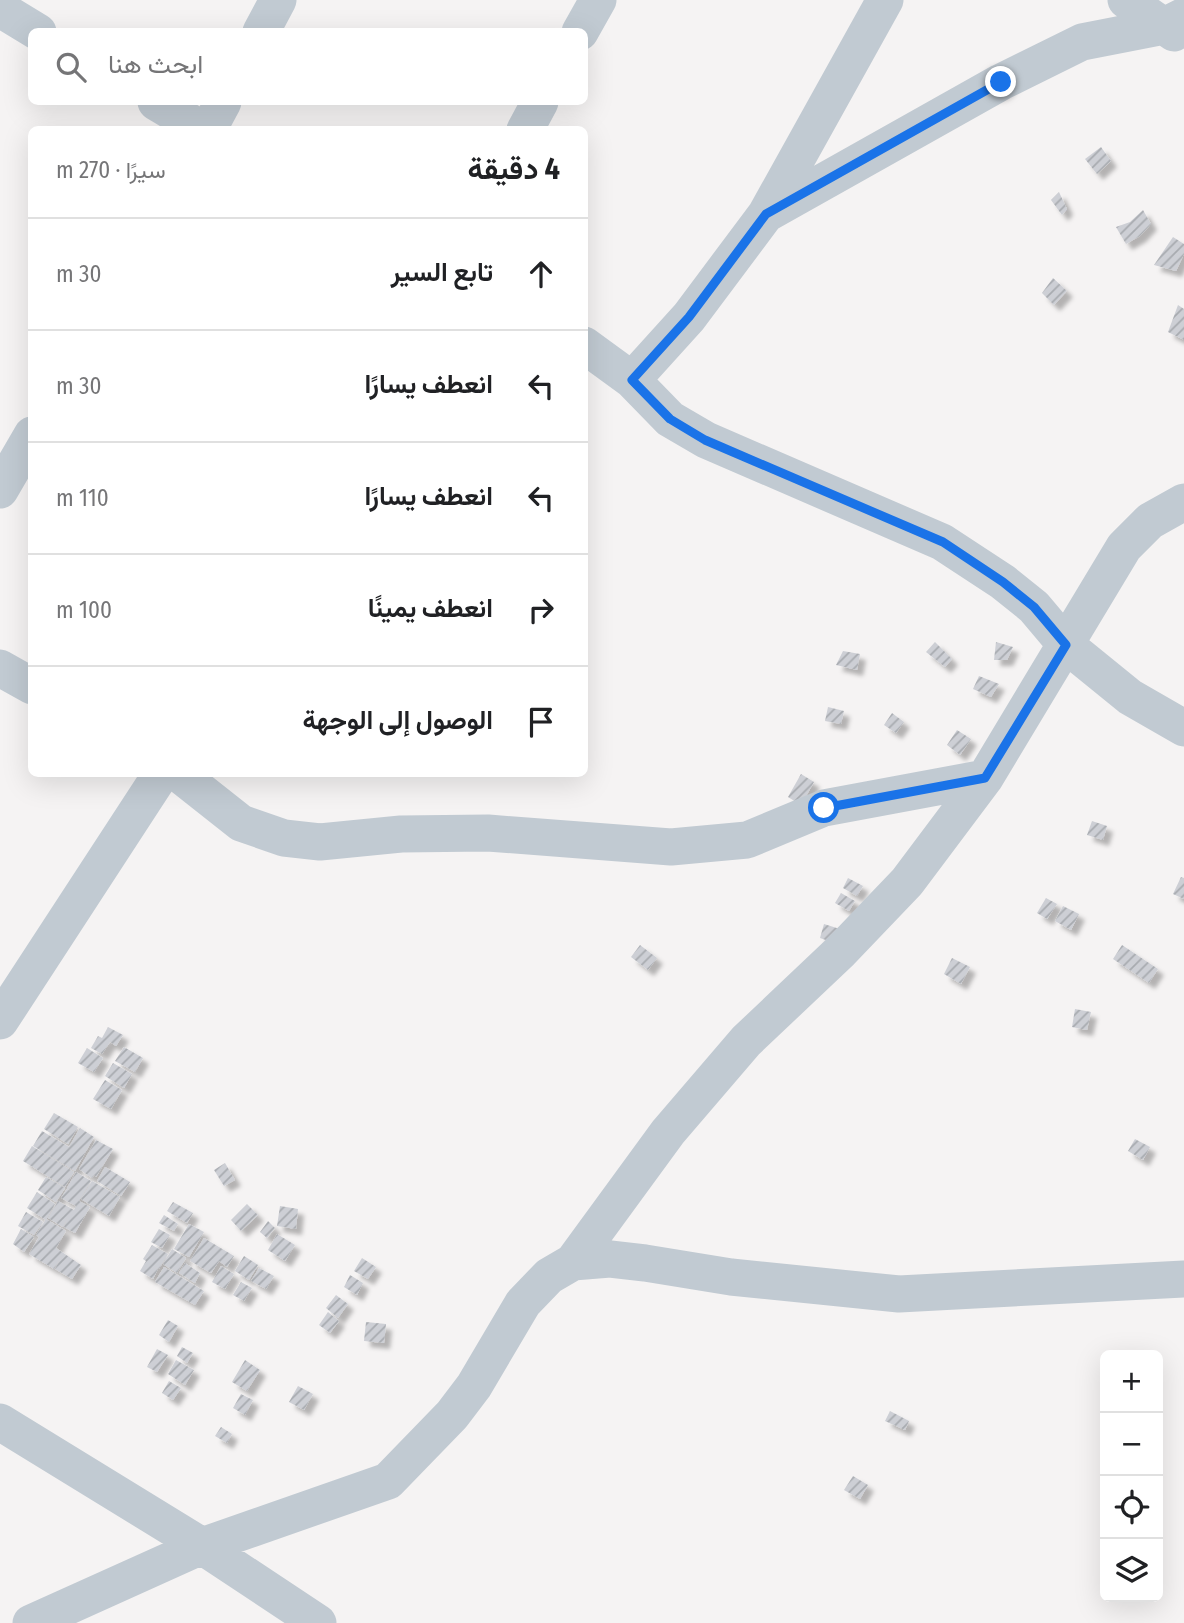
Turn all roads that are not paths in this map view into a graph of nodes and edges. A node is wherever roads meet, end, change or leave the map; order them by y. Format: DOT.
graph roads {
  1 [pos="278,0"];
  2 [pos="598,0"];
  3 [pos="885,0"];
  4 [pos="1126,0"];
  5 [pos="0,9"];
  6 [pos="1177,27"];
  7 [pos="31,28"];
  8 [pos="263,28"];
  9 [pos="582,28"];
  10 [pos="161,105"];
  11 [pos="221,105"];
  12 [pos="538,105"];
  13 [pos="198,126"];
  14 [pos="208,126"];
  15 [pos="526,126"];
  16 [pos="766,214"];
  17 [pos="588,348"];
  18 [pos="632,380"];
  19 [pos="28,442"];
  20 [pos="0,490"];
  21 [pos="1184,502"];
  22 [pos="1066,645"];
  23 [pos="0,668"];
  24 [pos="28,684"];
  25 [pos="1184,728"];
  26 [pos="159,777"];
  27 [pos="183,777"];
  28 [pos="985,778"];
  29 [pos="0,1021"];
  30 [pos="573,1262"];
  31 [pos="1184,1279"];
  32 [pos="0,1422"];
  33 [pos="202,1546"];
  34 [pos="87,1612"];
  35 [pos="32,1623"];
  36 [pos="318,1623"];
  1 -- 8 [label="street"];
  2 -- 9 [label="street"];
  3 -- 16 [label="street"];
  4 -- 6 [label="street"];
  5 -- 7 [label="street"];
  6 -- 16 [label="street"];
  10 -- 13 [label="street"];
  11 -- 14 [label="street"];
  12 -- 15 [label="street"];
  16 -- 18 [label="street"];
  17 -- 18 [label="street"];
  18 -- 22 [label="street"];
  19 -- 20 [label="street"];
  21 -- 22 [label="street"];
  22 -- 25 [label="street"];
  22 -- 28 [label="street"];
  23 -- 24 [label="street"];
  26 -- 29 [label="street"];
  27 -- 28 [label="street"];
  28 -- 30 [label="street"];
  30 -- 31 [label="street"];
  30 -- 33 [label="street"];
  32 -- 33 [label="street"];
  33 -- 34 [label="street"];
  33 -- 36 [label="street"];
  34 -- 35 [label="street"];
}
